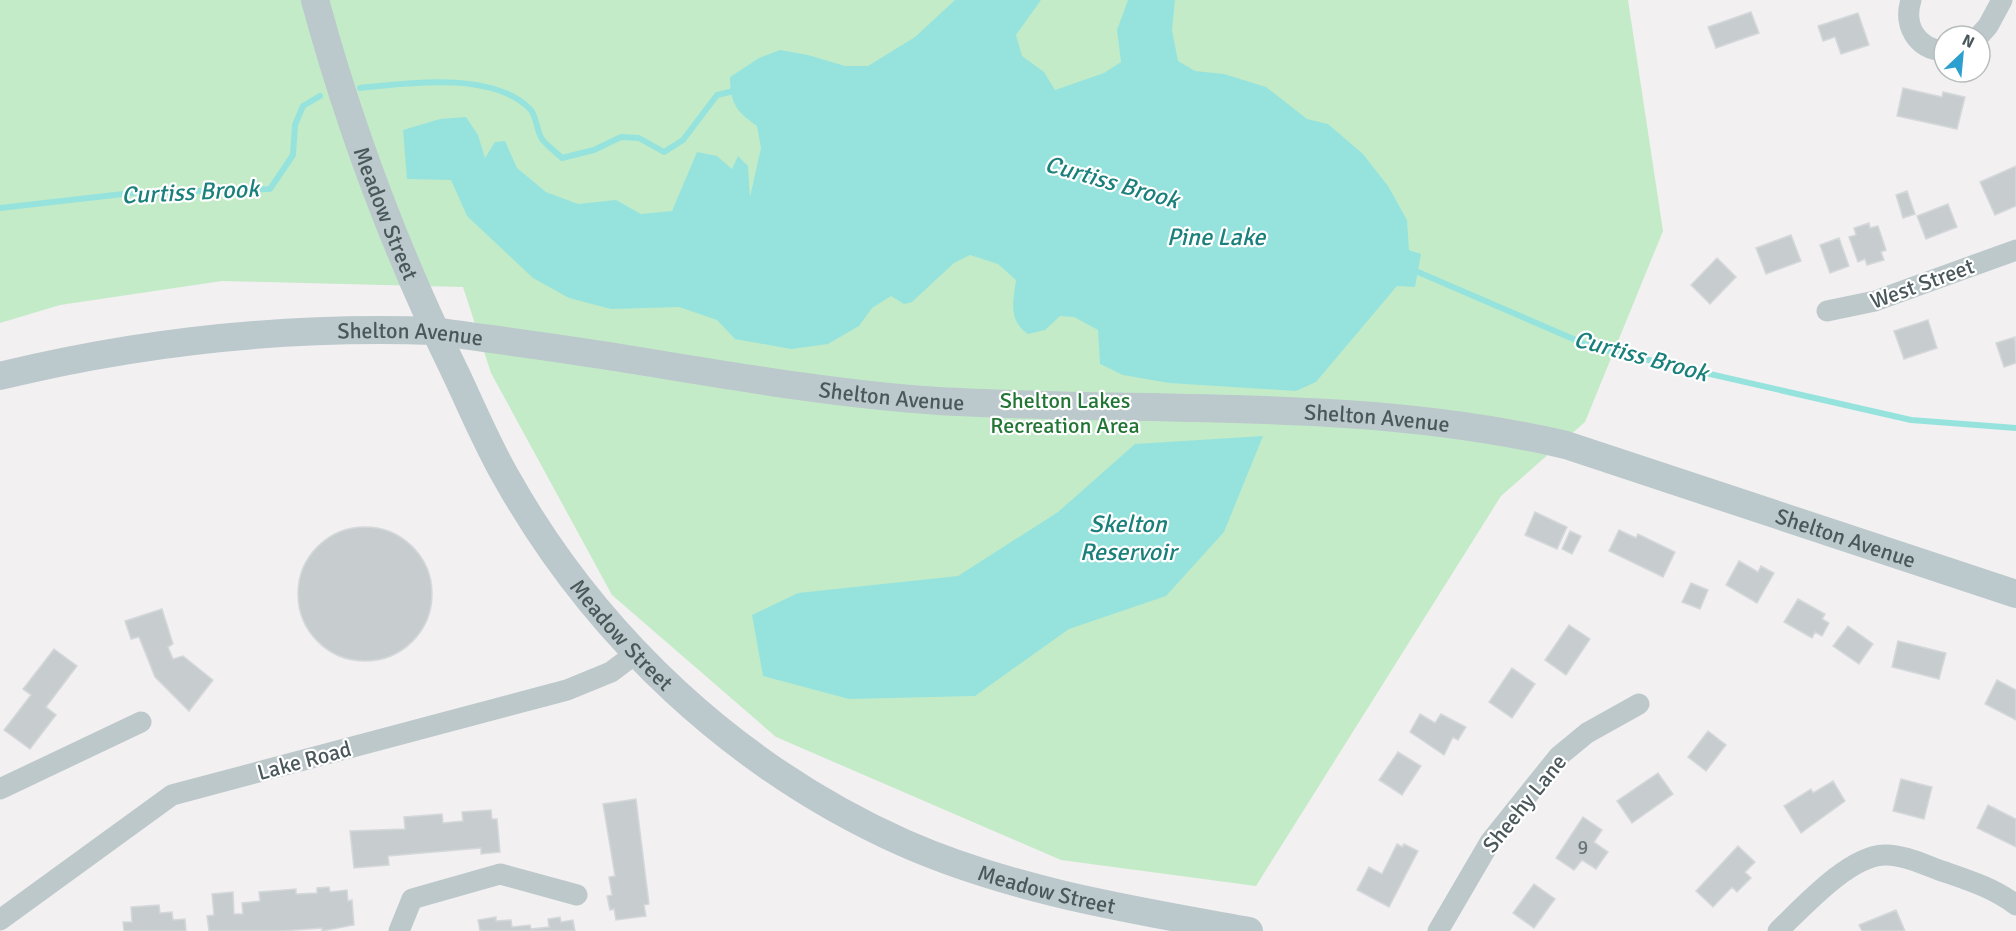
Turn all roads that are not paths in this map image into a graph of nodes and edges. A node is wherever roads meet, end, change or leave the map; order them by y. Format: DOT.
graph roads {
  1 [pos="315,0"];
  2 [pos="1911,0"];
  3 [pos="2002,0"];
  4 [pos="1988,24"];
  5 [pos="1932,49"];
  6 [pos="2016,250"];
  7 [pos="1827,311"];
  8 [pos="434,331"];
  9 [pos="0,376"];
  10 [pos="2016,594"];
  11 [pos="635,654"];
  12 [pos="1639,704"];
  13 [pos="141,722"];
  14 [pos="0,789"];
  15 [pos="577,895"];
  16 [pos="2016,905"];
  17 [pos="0,920"];
  18 [pos="399,931"];
  19 [pos="1249,931"];
  20 [pos="1438,931"];
  21 [pos="1778,931"];
  1 -- 8 [label="main road, Meadow Street"];
  2 -- 5 [label="street"];
  3 -- 4 [label="street"];
  6 -- 7 [label="street, West Street"];
  8 -- 9 [label="main road, Shelton Avenue"];
  8 -- 10 [label="main road, Shelton Avenue"];
  8 -- 11 [label="main road, Meadow Street"];
  11 -- 17 [label="street, Lake Road"];
  11 -- 19 [label="main road, Meadow Street"];
  12 -- 20 [label="street, Sheehy Lane"];
  13 -- 14 [label="street"];
  15 -- 18 [label="street"];
  16 -- 21 [label="street"];
}
